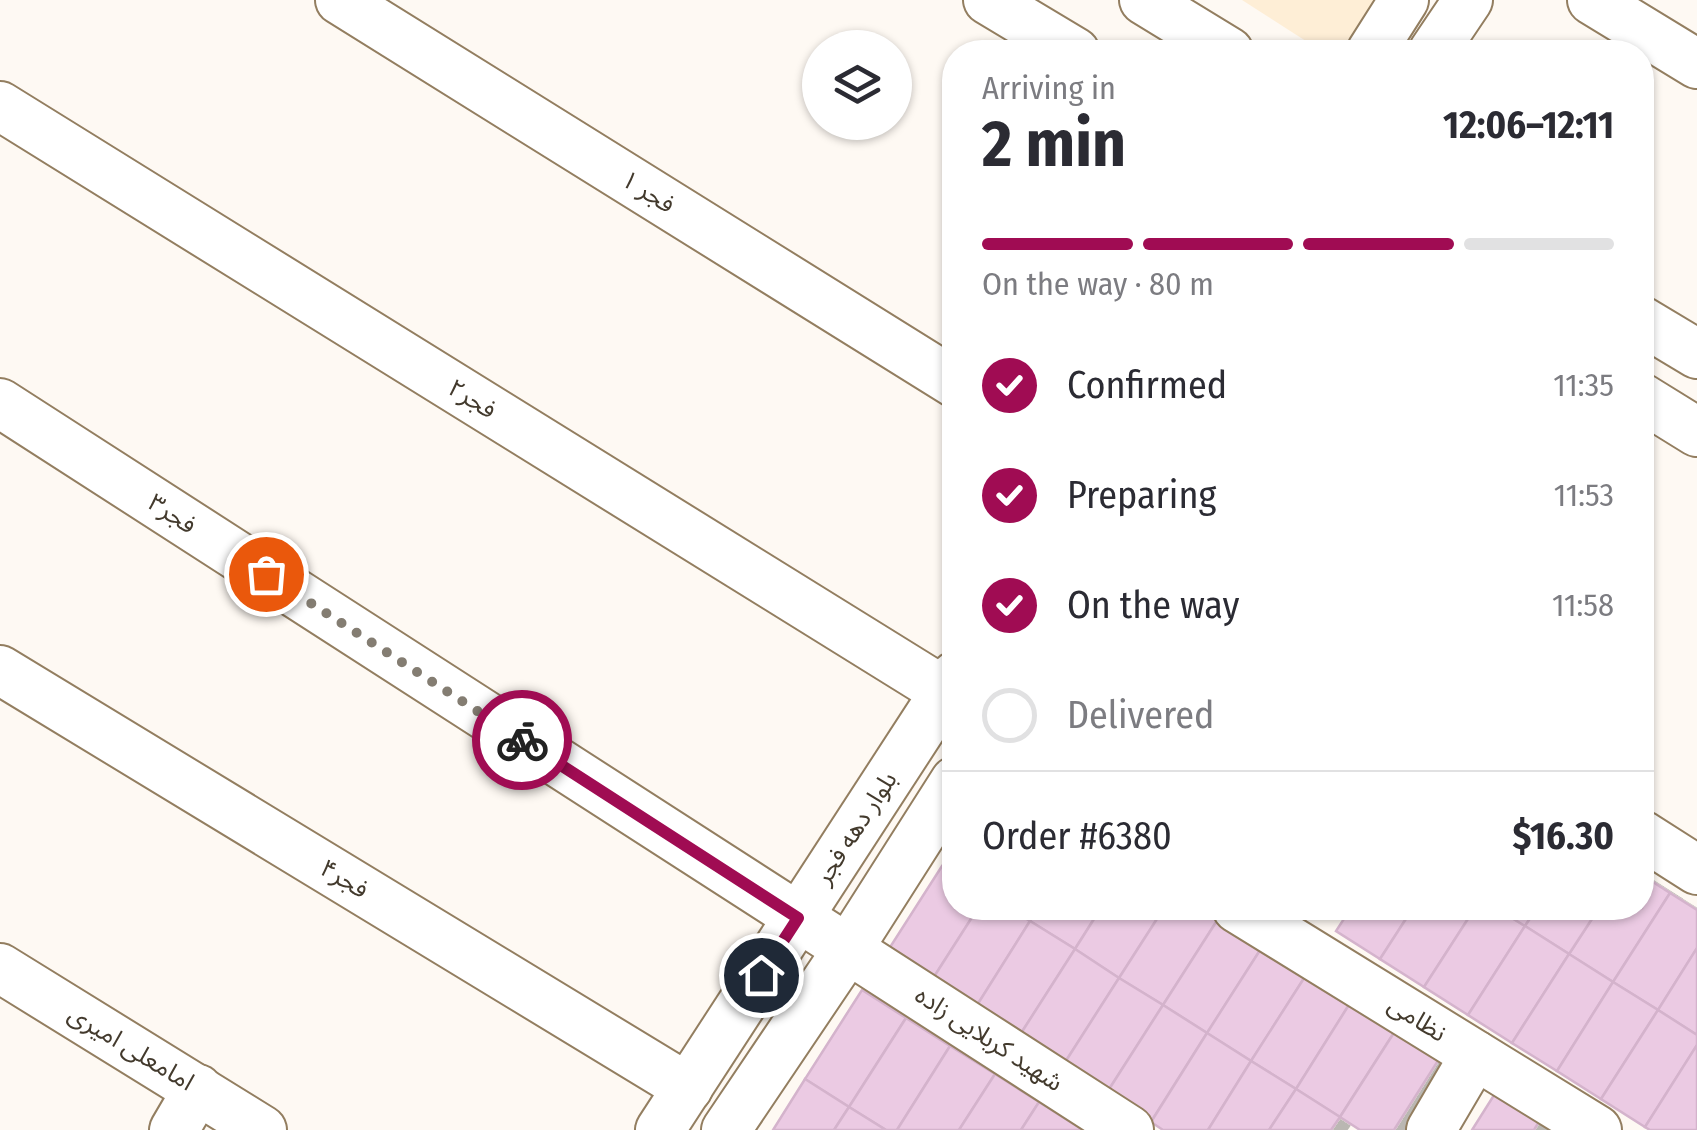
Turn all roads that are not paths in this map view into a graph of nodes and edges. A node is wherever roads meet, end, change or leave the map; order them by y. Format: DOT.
graph roads {
  1 [pos="340,0"];
  2 [pos="988,0"];
  3 [pos="1144,0"];
  4 [pos="1404,0"];
  5 [pos="1468,0"];
  6 [pos="1592,0"];
  7 [pos="1055,40"];
  8 [pos="1209,40"];
  9 [pos="1379,40"];
  10 [pos="1441,40"];
  11 [pos="1697,64"];
  12 [pos="0,106"];
  13 [pos="1654,328"];
  14 [pos="1697,354"];
  15 [pos="942,376"];
  16 [pos="0,403"];
  17 [pos="1654,405"];
  18 [pos="1697,432"];
  19 [pos="0,670"];
  20 [pos="942,679"];
  21 [pos="942,696"];
  22 [pos="942,802"];
  23 [pos="1654,843"];
  24 [pos="1697,870"];
  25 [pos="798,918"];
  26 [pos="1301,924"];
  27 [pos="848,949"];
  28 [pos="0,968"];
  29 [pos="1475,1055"];
  30 [pos="688,1088"];
  31 [pos="198,1089"];
  32 [pos="174,1130"];
  33 [pos="262,1130"];
  34 [pos="660,1130"];
  35 [pos="726,1130"];
  36 [pos="1129,1130"];
  37 [pos="1431,1130"];
  38 [pos="1598,1130"];
  1 -- 15 [label="street, فجر ۱"];
  2 -- 7 [label="street"];
  3 -- 8 [label="street"];
  4 -- 9 [label="street"];
  5 -- 10 [label="street"];
  6 -- 11 [label="street"];
  12 -- 20 [label="street, فجر۲"];
  13 -- 14 [label="street"];
  16 -- 25 [label="street, فجر۳"];
  17 -- 18 [label="street"];
  19 -- 30 [label="street, فجر۴"];
  21 -- 25 [label="street, بلوار دهه فجر"];
  22 -- 27 [label="street"];
  23 -- 24 [label="street"];
  25 -- 27 [label="street, فجر۳"];
  25 -- 30 [label="street, بلوار دهه فجر"];
  26 -- 29 [label="street, نظامی"];
  27 -- 35 [label="street"];
  27 -- 36 [label="street, شهید کربلایی زاده"];
  28 -- 31 [label="street, امامعلی امیری"];
  29 -- 37 [label="street"];
  29 -- 38 [label="street, نظامی"];
  30 -- 34 [label="street, بلوار دهه فجر"];
  31 -- 32 [label="street"];
  31 -- 33 [label="street, امامعلی امیری"];
}
